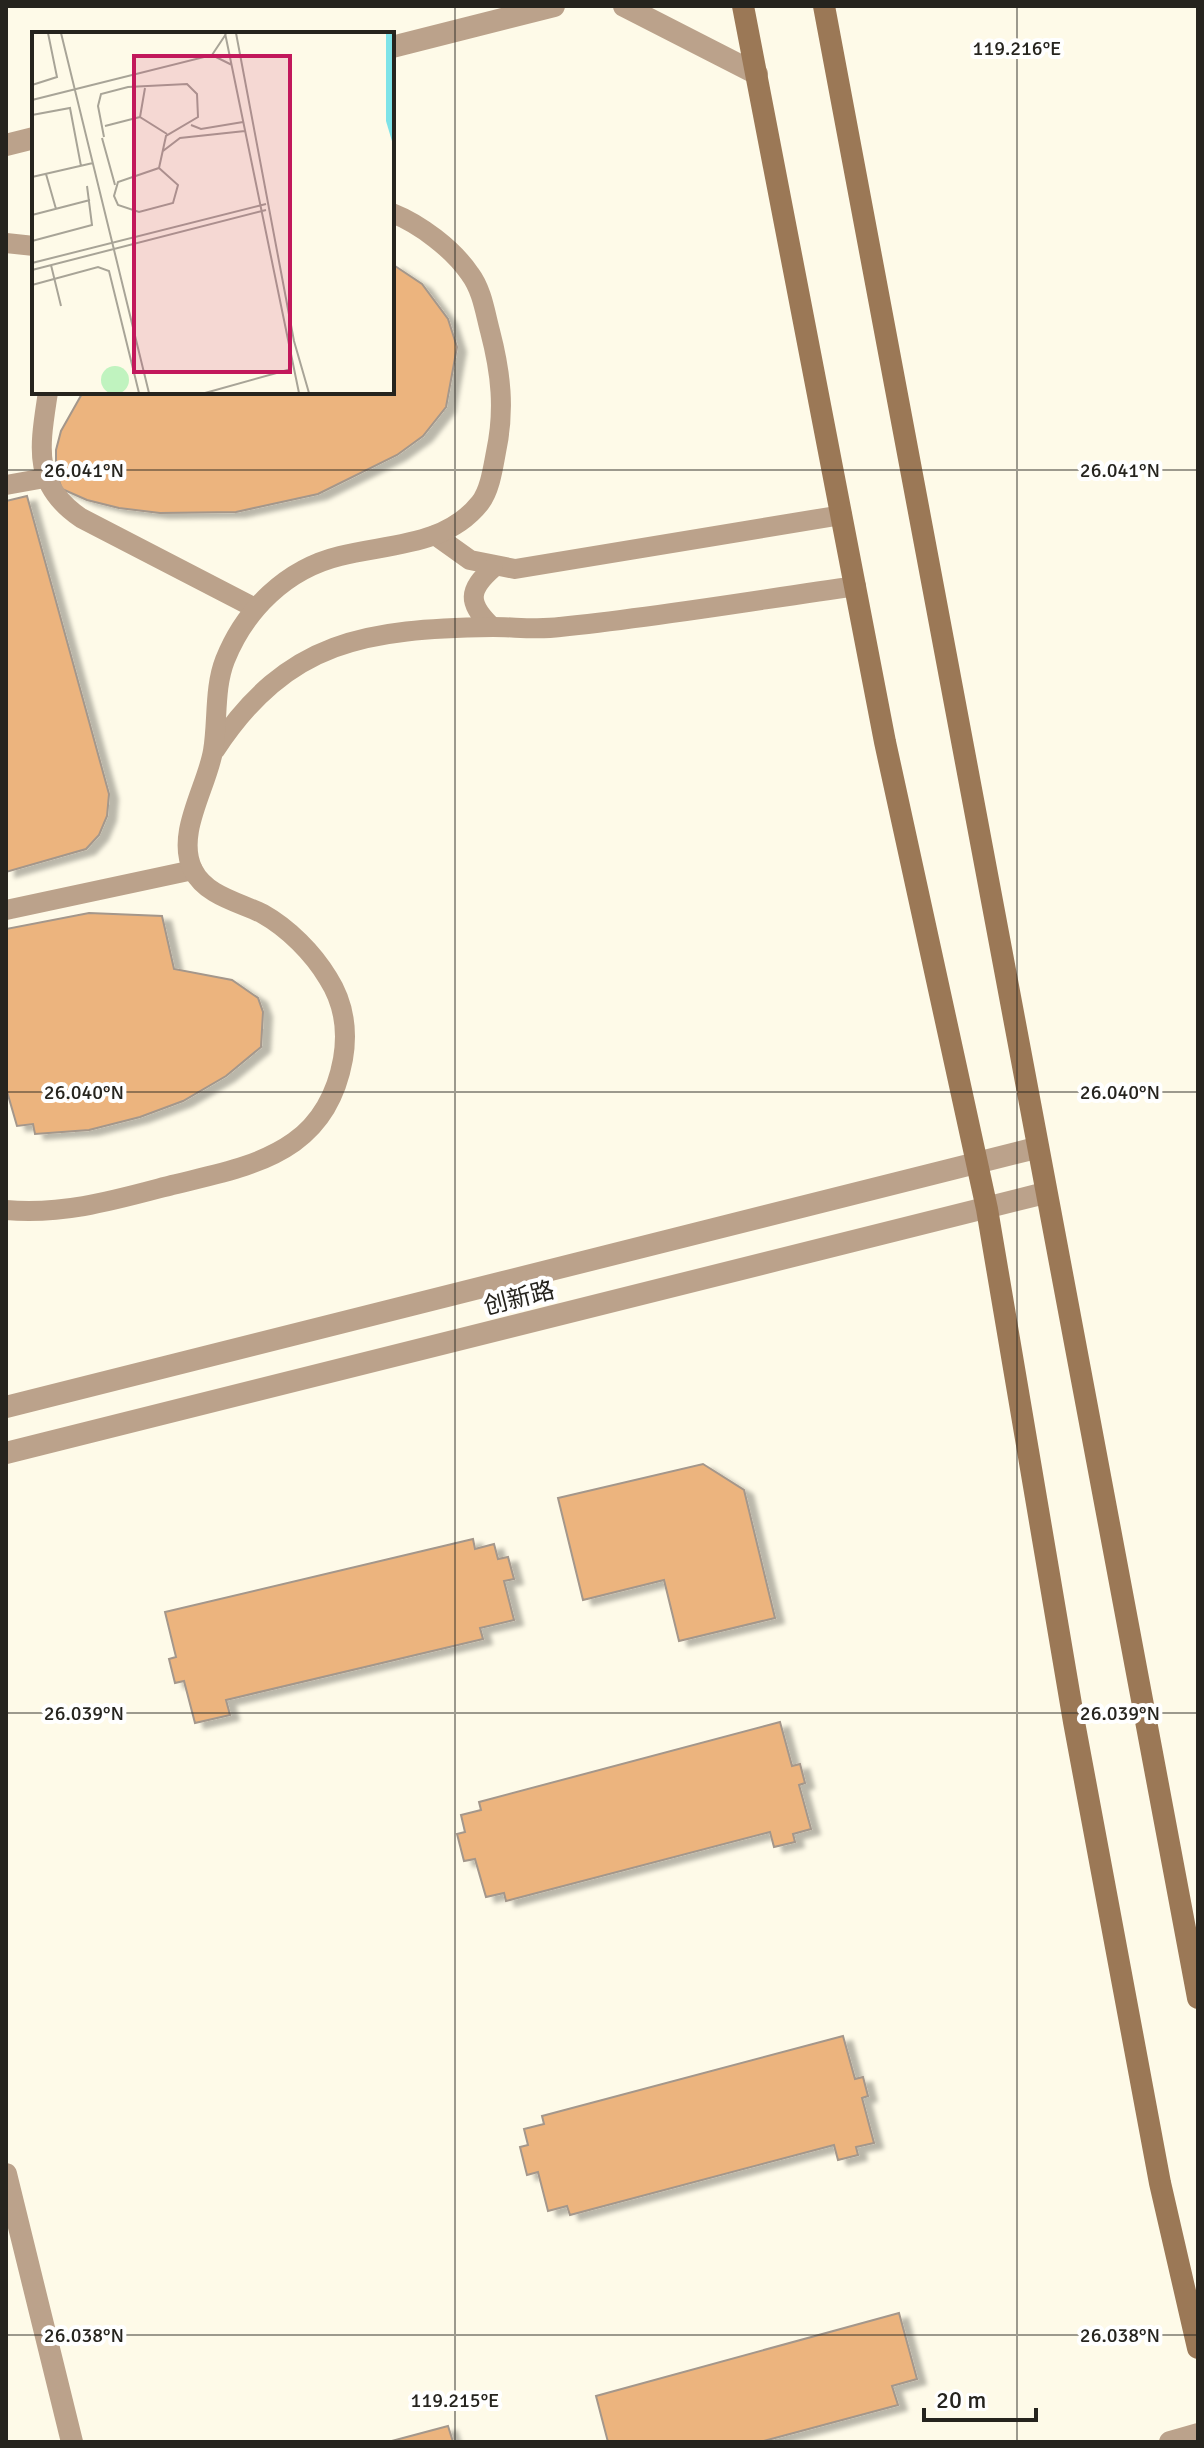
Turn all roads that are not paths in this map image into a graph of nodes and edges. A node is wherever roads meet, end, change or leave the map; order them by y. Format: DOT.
graph roads {
  1 [pos="554,6"];
  2 [pos="624,6"];
  3 [pos="743,6"];
  4 [pos="824,6"];
  5 [pos="394,46"];
  6 [pos="757,74"];
  7 [pos="32,138"];
  8 [pos="6,145"];
  9 [pos="394,214"];
  10 [pos="6,243"];
  11 [pos="32,246"];
  12 [pos="48,394"];
  13 [pos="45,478"];
  14 [pos="6,485"];
  15 [pos="842,515"];
  16 [pos="435,535"];
  17 [pos="493,568"];
  18 [pos="856,586"];
  19 [pos="255,608"];
  20 [pos="492,627"];
  21 [pos="213,753"];
  22 [pos="193,870"];
  23 [pos="6,910"];
  24 [pos="1036,1148"];
  25 [pos="977,1164"];
  26 [pos="1045,1193"];
  27 [pos="987,1209"];
  28 [pos="6,1210"];
  29 [pos="6,1407"];
  30 [pos="6,1453"];
  31 [pos="1198,1998"];
  32 [pos="8,2188"];
  33 [pos="1198,2348"];
  34 [pos="1198,2434"];
  35 [pos="72,2442"];
  36 [pos="1170,2442"];
  1 -- 5 [label="street"];
  2 -- 6 [label="street"];
  3 -- 6 [label="main road"];
  4 -- 24 [label="main road"];
  6 -- 15 [label="main road"];
  7 -- 8 [label="street"];
  9 -- 16 [label="lane"];
  10 -- 11 [label="lane"];
  12 -- 13 [label="lane"];
  13 -- 14 [label="lane"];
  13 -- 19 [label="lane"];
  15 -- 17 [label="lane"];
  15 -- 18 [label="main road"];
  16 -- 17 [label="lane"];
  16 -- 19 [label="lane"];
  17 -- 20 [label="lane"];
  18 -- 20 [label="lane"];
  18 -- 25 [label="main road"];
  19 -- 21 [label="lane"];
  20 -- 21 [label="lane"];
  21 -- 22 [label="lane"];
  22 -- 23 [label="lane"];
  22 -- 28 [label="lane"];
  24 -- 25 [label="street, 创新路"];
  24 -- 26 [label="main road"];
  25 -- 27 [label="main road"];
  25 -- 29 [label="street, 创新路"];
  26 -- 27 [label="street, 创新路"];
  26 -- 31 [label="main road"];
  27 -- 30 [label="street, 创新路"];
  27 -- 33 [label="main road"];
  32 -- 35 [label="street"];
  34 -- 36 [label="street"];
}
